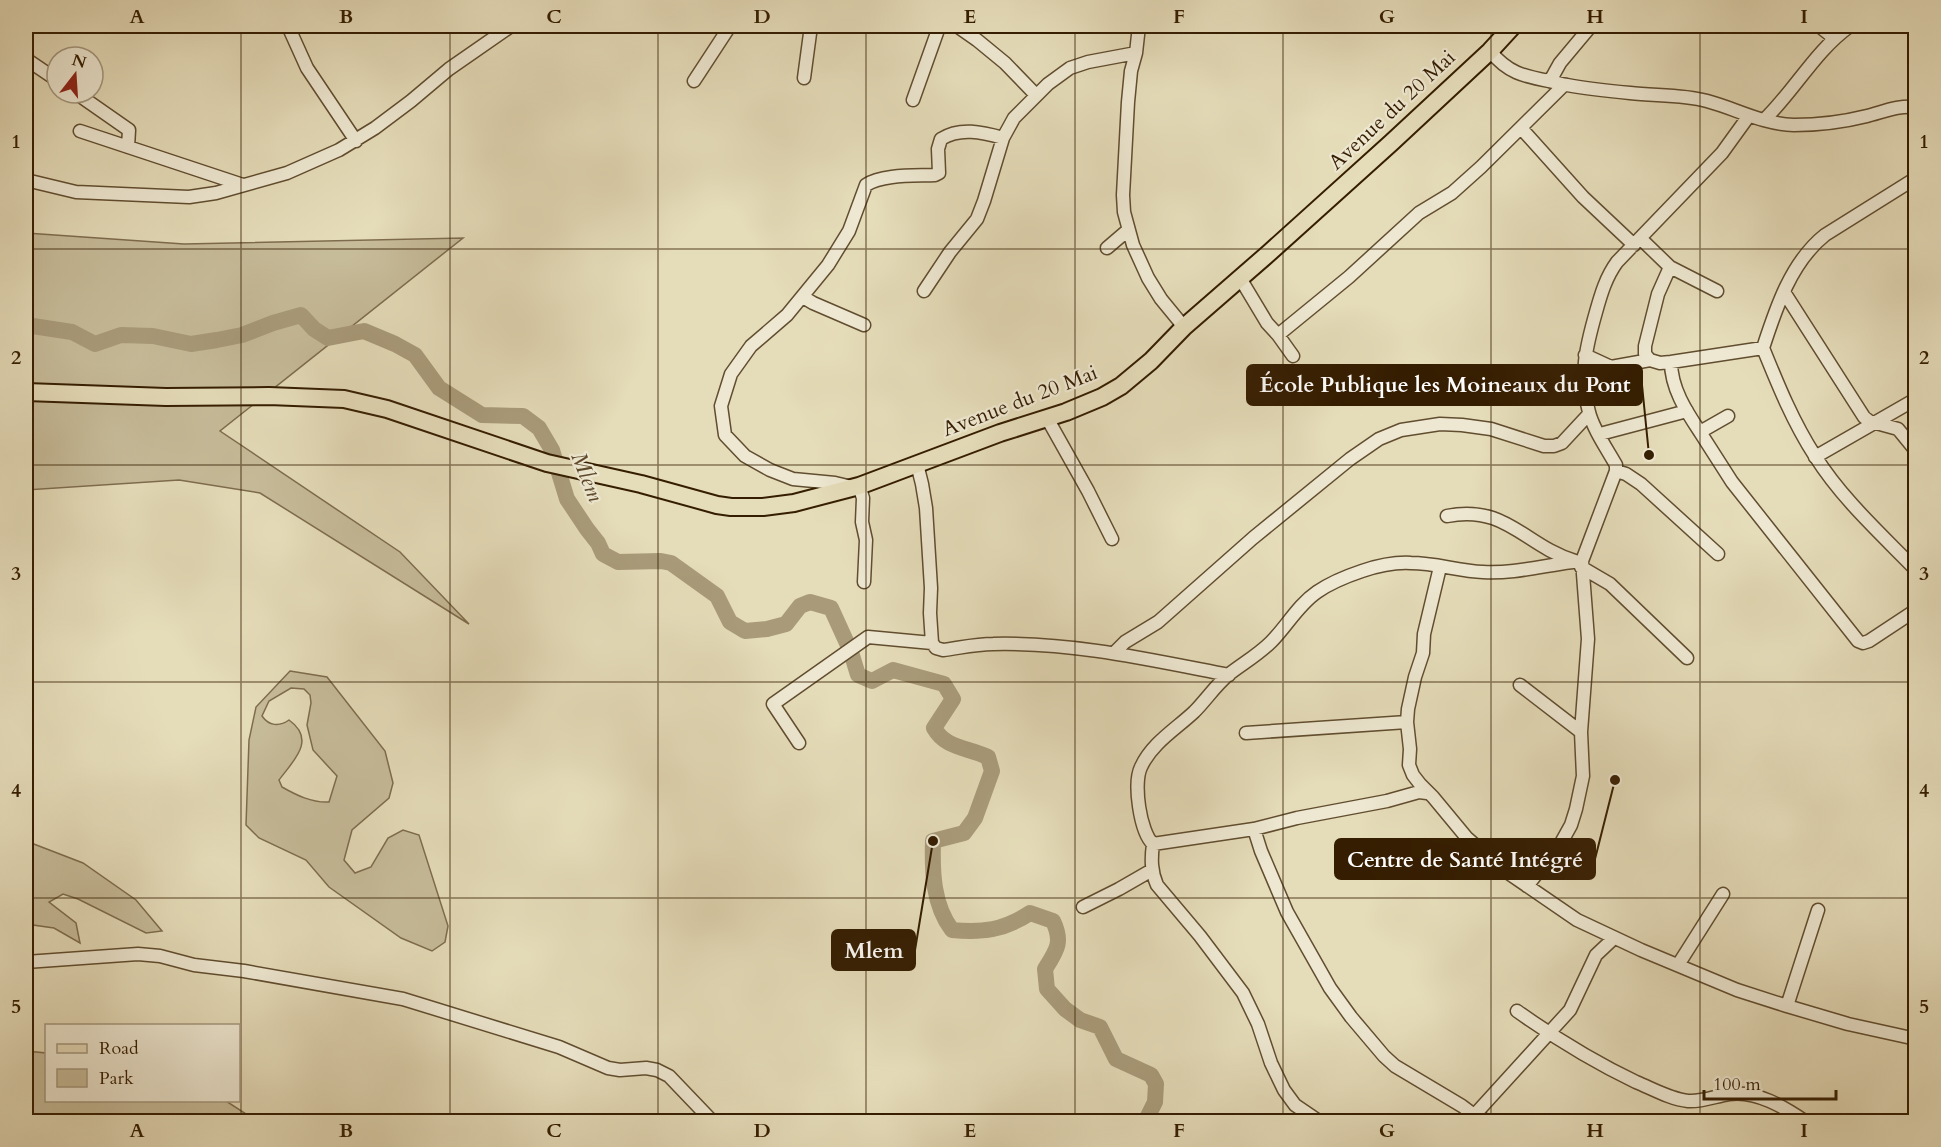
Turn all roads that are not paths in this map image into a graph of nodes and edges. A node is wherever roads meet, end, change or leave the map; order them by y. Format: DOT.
graph roads {
  1 [pos="288,26"];
  2 [pos="508,26"];
  3 [pos="730,26"];
  4 [pos="811,26"];
  5 [pos="941,26"];
  6 [pos="957,26"];
  7 [pos="1139,26"];
  8 [pos="1513,26"];
  9 [pos="1591,26"];
  10 [pos="1819,26"];
  11 [pos="1851,26"];
  12 [pos="1834,38"];
  13 [pos="1490,51"];
  14 [pos="1136,53"];
  15 [pos="26,59"];
  16 [pos="45,72"];
  17 [pos="804,78"];
  18 [pos="694,81"];
  19 [pos="1550,81"];
  20 [pos="1564,85"];
  21 [pos="1036,95"];
  22 [pos="913,100"];
  23 [pos="93,105"];
  24 [pos="1916,107"];
  25 [pos="1748,117"];
  26 [pos="1764,120"];
  27 [pos="1521,128"];
  28 [pos="81,131"];
  29 [pos="1002,138"];
  30 [pos="356,141"];
  31 [pos="128,147"];
  32 [pos="1916,178"];
  33 [pos="26,180"];
  34 [pos="243,185"];
  35 [pos="1128,230"];
  36 [pos="1637,241"];
  37 [pos="1107,248"];
  38 [pos="1670,267"];
  39 [pos="1240,278"];
  40 [pos="924,291"];
  41 [pos="1717,291"];
  42 [pos="1784,292"];
  43 [pos="803,297"];
  44 [pos="864,324"];
  45 [pos="1184,327"];
  46 [pos="1278,335"];
  47 [pos="1763,348"];
  48 [pos="1293,356"];
  49 [pos="1584,356"];
  50 [pos="1650,360"];
  51 [pos="1671,362"];
  52 [pos="26,393"];
  53 [pos="1916,399"];
  54 [pos="1687,411"];
  55 [pos="1589,414"];
  56 [pos="1728,416"];
  57 [pos="1047,418"];
  58 [pos="1876,423"];
  59 [pos="1700,432"];
  60 [pos="1600,434"];
  61 [pos="1916,450"];
  62 [pos="1815,457"];
  63 [pos="917,464"];
  64 [pos="1616,471"];
  65 [pos="856,487"];
  66 [pos="1447,516"];
  67 [pos="1112,539"];
  68 [pos="1718,554"];
  69 [pos="1580,563"];
  70 [pos="1440,567"];
  71 [pos="1916,570"];
  72 [pos="864,582"];
  73 [pos="1916,610"];
  74 [pos="932,643"];
  75 [pos="1114,653"];
  76 [pos="1687,658"];
  77 [pos="1229,675"];
  78 [pos="1520,685"];
  79 [pos="1407,722"];
  80 [pos="1581,732"];
  81 [pos="1246,733"];
  82 [pos="799,743"];
  83 [pos="1427,793"];
  84 [pos="1254,829"];
  85 [pos="1153,844"];
  86 [pos="1152,870"];
  87 [pos="1527,886"];
  88 [pos="1723,894"];
  89 [pos="1083,907"];
  90 [pos="1818,909"];
  91 [pos="1614,938"];
  92 [pos="26,962"];
  93 [pos="1678,965"];
  94 [pos="1787,1006"];
  95 [pos="1517,1011"];
  96 [pos="1547,1033"];
  97 [pos="1916,1039"];
  98 [pos="1473,1117"];
  99 [pos="713,1122"];
  100 [pos="1320,1122"];
  101 [pos="1487,1122"];
  102 [pos="1806,1122"];
  1 -- 30 [label="street"];
  2 -- 30 [label="street"];
  3 -- 18 [label="street"];
  4 -- 17 [label="street"];
  5 -- 22 [label="street"];
  6 -- 21 [label="street"];
  7 -- 14 [label="street"];
  8 -- 13 [label="main road, Avenue du 20 Mai"];
  9 -- 19 [label="street"];
  10 -- 12 [label="street"];
  11 -- 12 [label="street"];
  12 -- 26 [label="street"];
  13 -- 19 [label="street"];
  13 -- 39 [label="main road, Avenue du 20 Mai"];
  14 -- 21 [label="street"];
  14 -- 35 [label="street"];
  15 -- 16 [label="street"];
  19 -- 20 [label="street"];
  20 -- 25 [label="street"];
  20 -- 27 [label="street"];
  21 -- 29 [label="street"];
  23 -- 31 [label="street"];
  24 -- 26 [label="street"];
  25 -- 26 [label="street"];
  25 -- 36 [label="street"];
  27 -- 36 [label="street"];
  27 -- 46 [label="street"];
  28 -- 31 [label="street"];
  29 -- 40 [label="street"];
  29 -- 43 [label="street"];
  30 -- 34 [label="street"];
  31 -- 34 [label="street"];
  32 -- 42 [label="street"];
  33 -- 34 [label="street"];
  35 -- 37 [label="street"];
  35 -- 45 [label="street"];
  36 -- 38 [label="street"];
  36 -- 49 [label="street"];
  38 -- 41 [label="street"];
  38 -- 50 [label="street"];
  39 -- 45 [label="main road, Avenue du 20 Mai"];
  39 -- 46 [label="street"];
  42 -- 47 [label="street"];
  42 -- 58 [label="street"];
  43 -- 44 [label="street"];
  43 -- 65 [label="street"];
  45 -- 57 [label="main road, Avenue du 20 Mai"];
  46 -- 48 [label="street"];
  47 -- 51 [label="street"];
  47 -- 62 [label="street"];
  49 -- 50 [label="street"];
  49 -- 55 [label="street"];
  50 -- 51 [label="street"];
  51 -- 54 [label="street"];
  52 -- 65 [label="main road, Avenue du 20 Mai"];
  53 -- 58 [label="street"];
  54 -- 59 [label="street"];
  54 -- 60 [label="street"];
  55 -- 60 [label="street"];
  55 -- 75 [label="street"];
  56 -- 59 [label="street"];
  57 -- 63 [label="main road, Avenue du 20 Mai"];
  57 -- 67 [label="street"];
  58 -- 61 [label="street"];
  58 -- 62 [label="street"];
  59 -- 73 [label="street"];
  60 -- 64 [label="street"];
  62 -- 71 [label="street"];
  63 -- 65 [label="main road, Avenue du 20 Mai"];
  63 -- 74 [label="street"];
  64 -- 68 [label="street"];
  64 -- 69 [label="street"];
  65 -- 72 [label="street"];
  66 -- 69 [label="street"];
  69 -- 70 [label="street"];
  69 -- 76 [label="street"];
  69 -- 80 [label="street"];
  70 -- 77 [label="street"];
  70 -- 79 [label="street"];
  74 -- 75 [label="street"];
  74 -- 82 [label="street"];
  75 -- 77 [label="street"];
  77 -- 85 [label="street"];
  78 -- 80 [label="street"];
  79 -- 81 [label="street"];
  79 -- 83 [label="street"];
  80 -- 87 [label="street"];
  83 -- 84 [label="street"];
  83 -- 87 [label="street"];
  84 -- 85 [label="street"];
  84 -- 98 [label="street"];
  85 -- 86 [label="street"];
  86 -- 89 [label="street"];
  86 -- 100 [label="street"];
  87 -- 91 [label="street"];
  88 -- 93 [label="street"];
  90 -- 94 [label="street"];
  91 -- 93 [label="street"];
  91 -- 96 [label="street"];
  92 -- 99 [label="street"];
  93 -- 94 [label="street"];
  94 -- 97 [label="street"];
  95 -- 96 [label="street"];
  96 -- 98 [label="street"];
  96 -- 102 [label="street"];
  98 -- 101 [label="street"];
}
